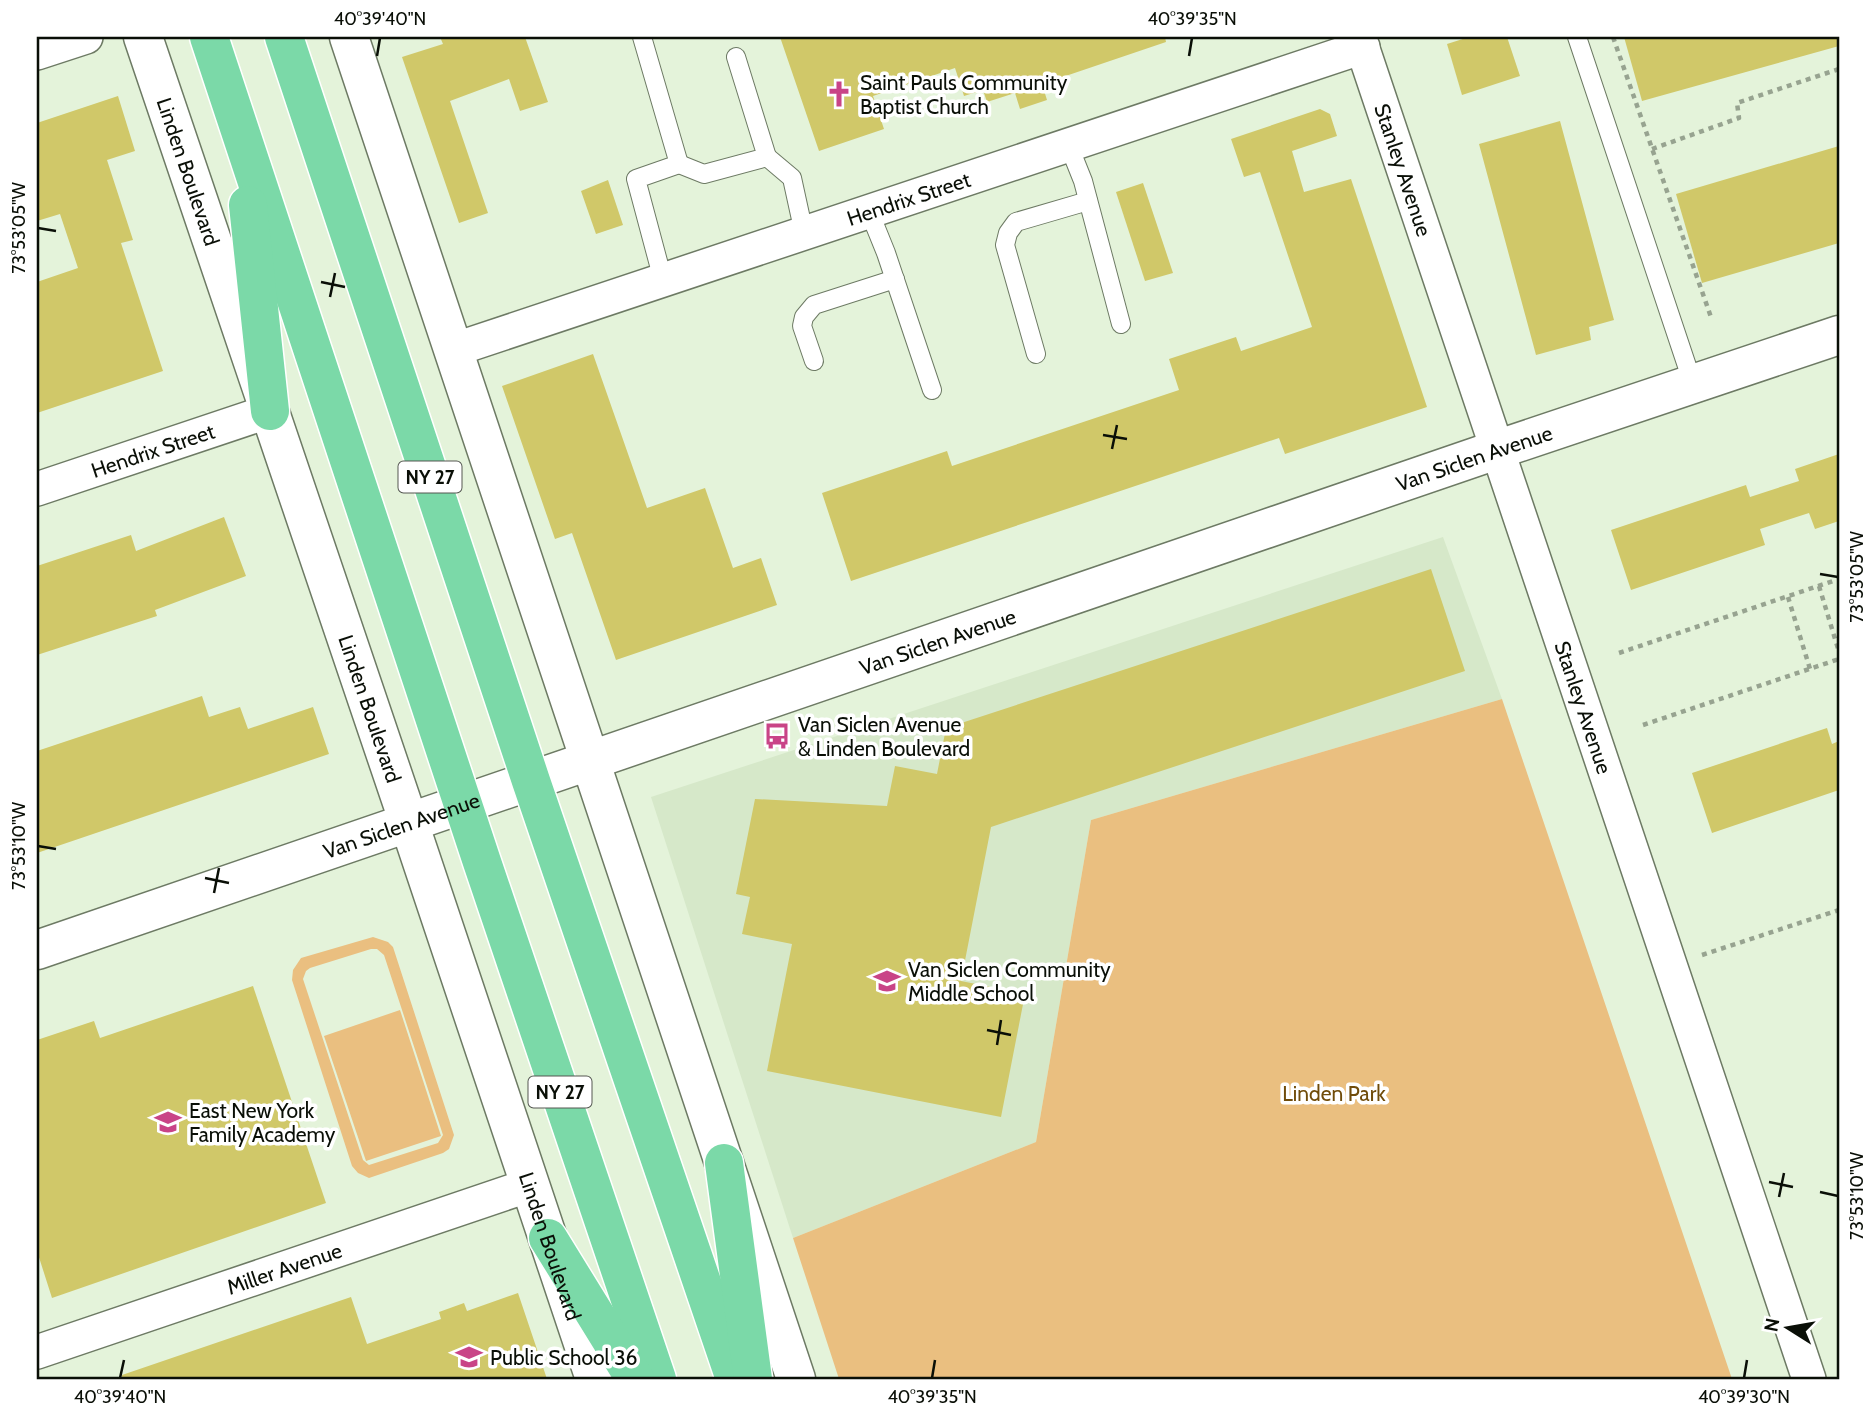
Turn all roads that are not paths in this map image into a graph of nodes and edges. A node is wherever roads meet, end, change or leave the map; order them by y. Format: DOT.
graph roads {
  1 [pos="86,37"];
  2 [pos="143,37"];
  3 [pos="209,37"];
  4 [pos="284,37"];
  5 [pos="349,37"];
  6 [pos="642,37"];
  7 [pos="1577,37"];
  8 [pos="1361,42"];
  9 [pos="38,48"];
  10 [pos="736,57"];
  11 [pos="240,130"];
  12 [pos="1069,146"];
  13 [pos="767,157"];
  14 [pos="679,164"];
  15 [pos="1088,201"];
  16 [pos="869,211"];
  17 [pos="804,233"];
  18 [pos="895,279"];
  19 [pos="663,280"];
  20 [pos="1121,324"];
  21 [pos="1839,335"];
  22 [pos="453,350"];
  23 [pos="1036,354"];
  24 [pos="814,360"];
  25 [pos="1693,384"];
  26 [pos="932,390"];
  27 [pos="270,411"];
  28 [pos="1499,449"];
  29 [pos="37,489"];
  30 [pos="590,761"];
  31 [pos="531,781"];
  32 [pos="463,804"];
  33 [pos="409,823"];
  34 [pos="37,950"];
  35 [pos="724,1163"];
  36 [pos="530,1185"];
  37 [pos="548,1238"];
  38 [pos="37,1352"];
  39 [pos="595,1379"];
  40 [pos="635,1379"];
  41 [pos="657,1379"];
  42 [pos="735,1379"];
  43 [pos="753,1379"];
  44 [pos="796,1379"];
  45 [pos="1809,1379"];
  1 -- 9 [label="street"];
  2 -- 27 [label="street, Linden Boulevard"];
  3 -- 11 [label="highway, NY 27"];
  4 -- 31 [label="highway, NY 27"];
  5 -- 22 [label="street"];
  6 -- 14 [label="lane"];
  7 -- 25 [label="lane"];
  8 -- 12 [label="street, Hendrix Street"];
  8 -- 28 [label="street, Stanley Avenue"];
  10 -- 13 [label="lane"];
  11 -- 27 [label="highway"];
  11 -- 32 [label="highway, NY 27"];
  12 -- 15 [label="lane"];
  12 -- 16 [label="street, Hendrix Street"];
  13 -- 14 [label="lane"];
  13 -- 17 [label="lane"];
  14 -- 19 [label="lane"];
  15 -- 20 [label="lane"];
  15 -- 23 [label="lane"];
  16 -- 17 [label="street, Hendrix Street"];
  16 -- 18 [label="lane"];
  17 -- 19 [label="street, Hendrix Street"];
  18 -- 24 [label="lane"];
  18 -- 26 [label="lane"];
  19 -- 22 [label="street, Hendrix Street"];
  21 -- 25 [label="street, Van Siclen Avenue"];
  22 -- 30 [label="street"];
  25 -- 28 [label="street, Van Siclen Avenue"];
  27 -- 29 [label="street, Hendrix Street"];
  27 -- 33 [label="street, Linden Boulevard"];
  28 -- 30 [label="street, Van Siclen Avenue"];
  28 -- 45 [label="street, Stanley Avenue"];
  30 -- 31 [label="street, Van Siclen Avenue"];
  30 -- 35 [label="street"];
  31 -- 32 [label="street, Van Siclen Avenue"];
  31 -- 42 [label="highway, NY 27"];
  32 -- 33 [label="street, Van Siclen Avenue"];
  32 -- 41 [label="highway, NY 27"];
  33 -- 34 [label="street, Van Siclen Avenue"];
  33 -- 36 [label="street, Linden Boulevard"];
  35 -- 43 [label="highway"];
  35 -- 44 [label="street"];
  36 -- 37 [label="street, Linden Boulevard"];
  36 -- 38 [label="street, Miller Avenue"];
  37 -- 39 [label="street, Linden Boulevard"];
  37 -- 40 [label="highway"];
}
